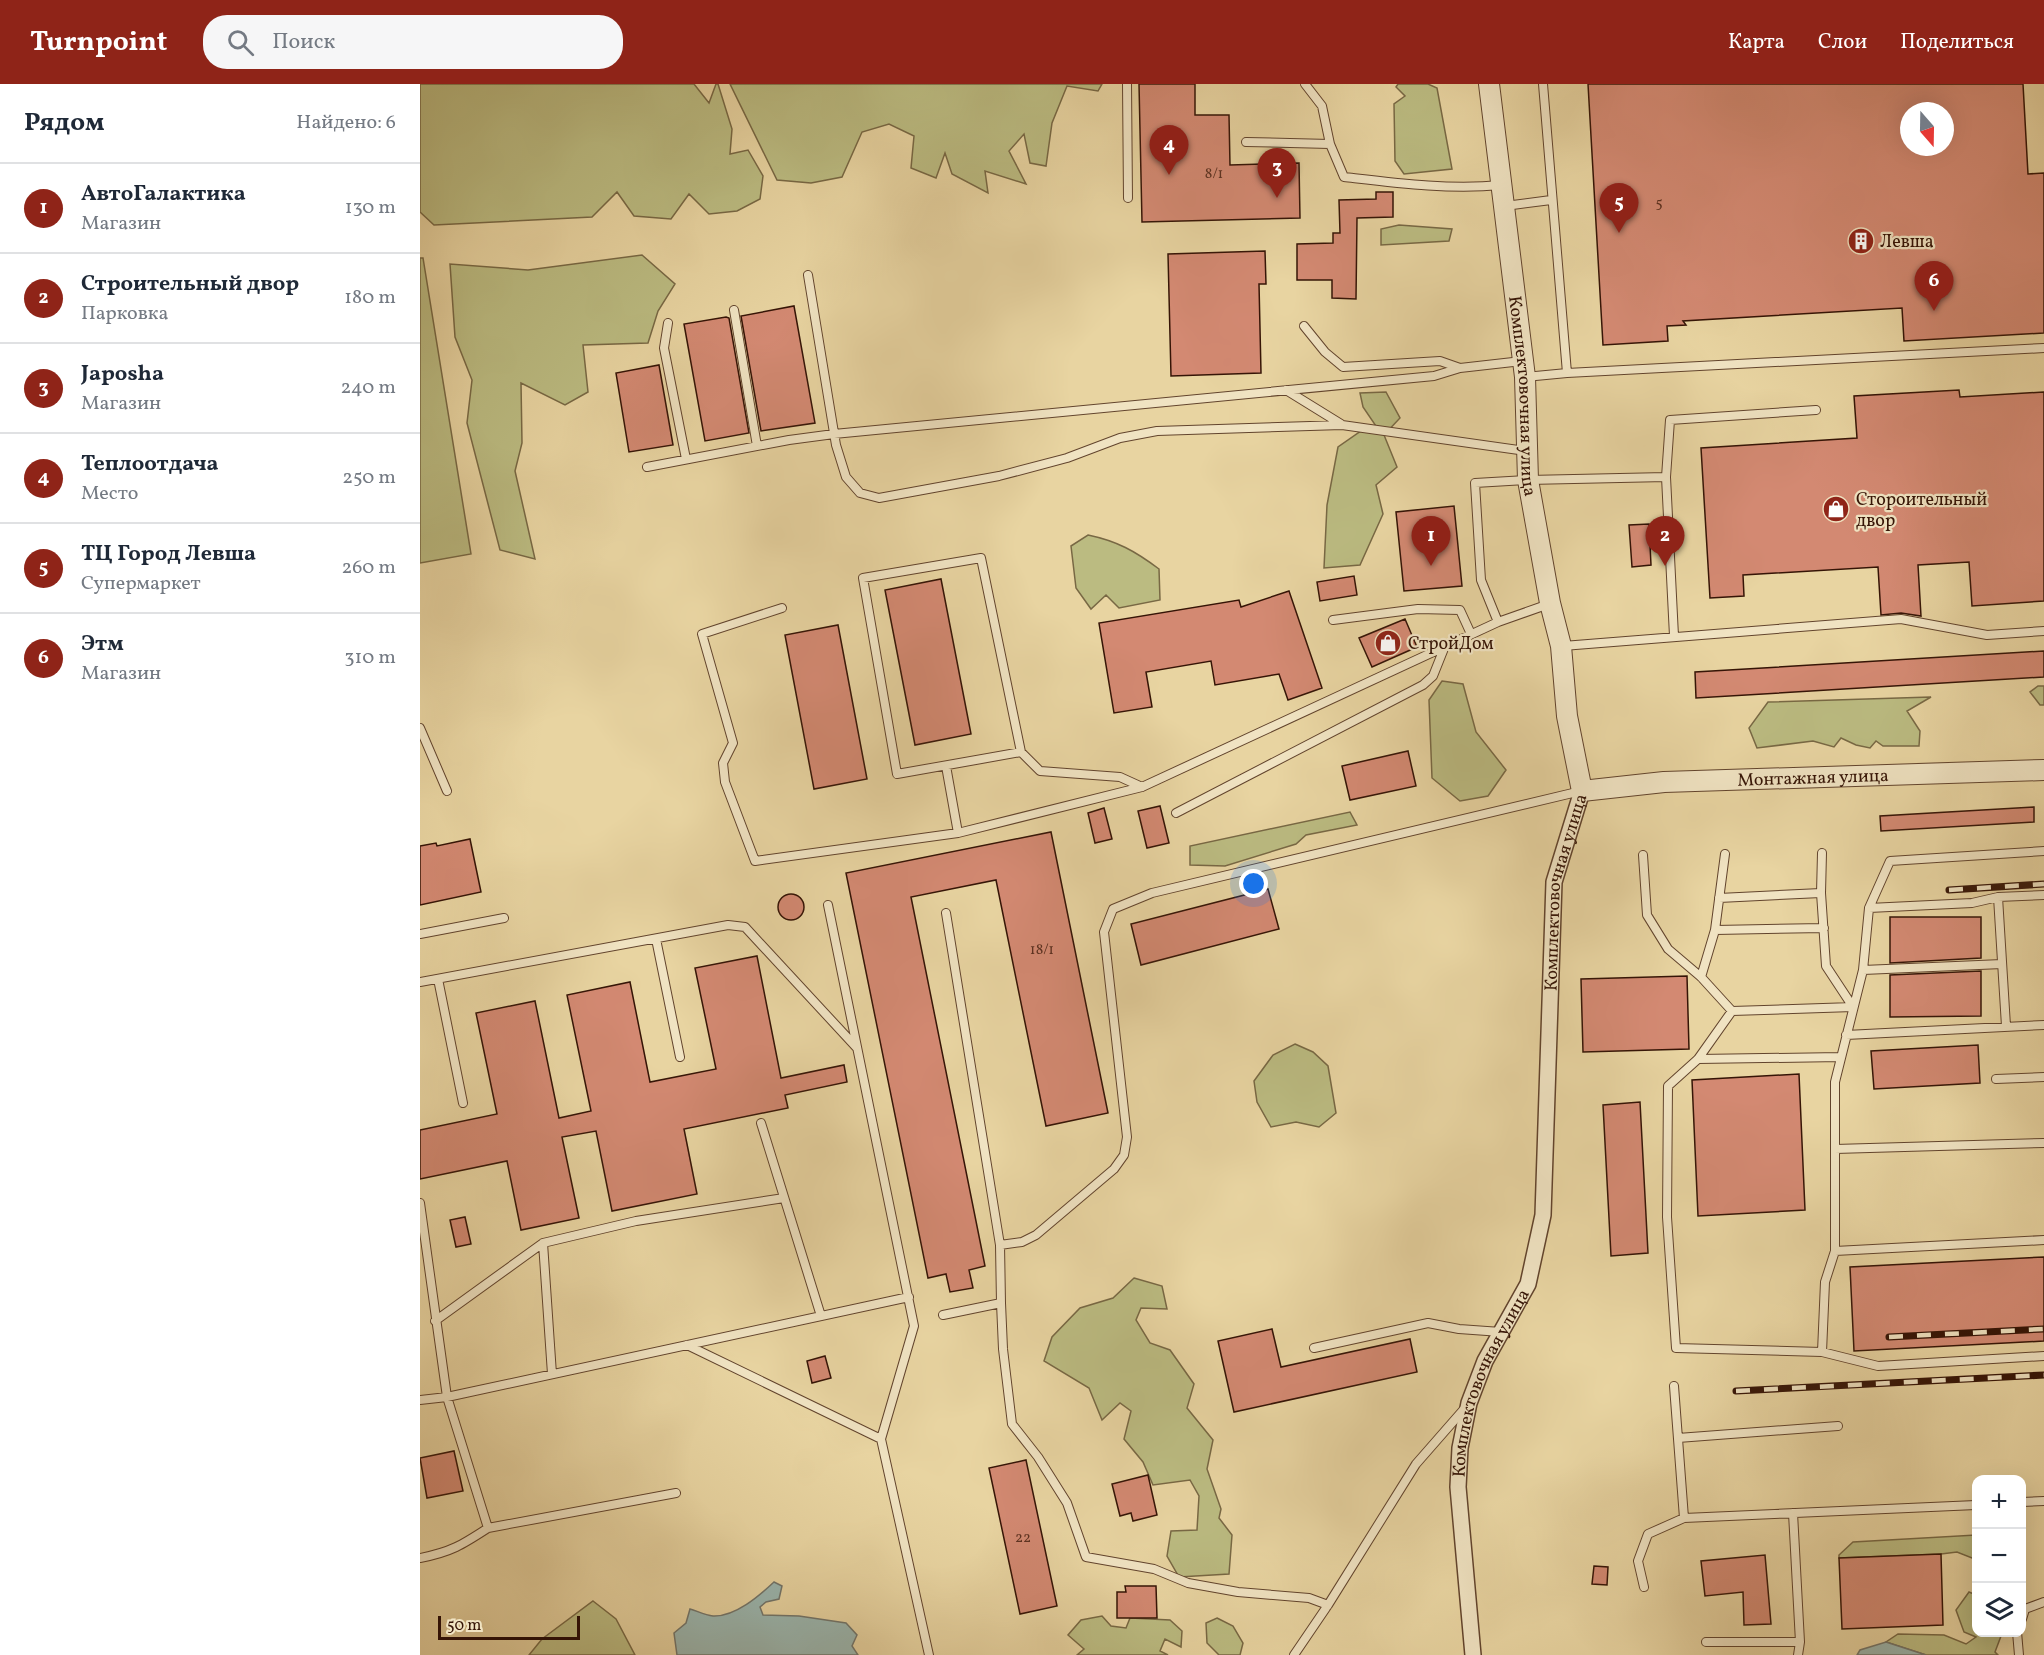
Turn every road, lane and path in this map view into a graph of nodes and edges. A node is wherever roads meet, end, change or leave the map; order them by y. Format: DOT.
graph roads {
  1 [pos="1126,84"];
  2 [pos="1305,84"];
  3 [pos="1489,84"];
  4 [pos="1543,84"];
  5 [pos="1246,142"];
  6 [pos="1330,144"];
  7 [pos="1502,184"];
  8 [pos="1128,198"];
  9 [pos="1551,200"];
  10 [pos="1505,206"];
  11 [pos="808,274"];
  12 [pos="734,310"];
  13 [pos="668,323"];
  14 [pos="1304,326"];
  15 [pos="2044,348"];
  16 [pos="1460,368"];
  17 [pos="1525,369"];
  18 [pos="1567,373"];
  19 [pos="1286,390"];
  20 [pos="1816,410"];
  21 [pos="1342,425"];
  22 [pos="834,434"];
  23 [pos="757,446"];
  24 [pos="1527,452"];
  25 [pos="686,459"];
  26 [pos="647,466"];
  27 [pos="1666,477"];
  28 [pos="1528,480"];
  29 [pos="1550,603"];
  30 [pos="782,608"];
  31 [pos="1333,620"];
  32 [pos="1498,622"];
  33 [pos="2044,631"];
  34 [pos="1471,634"];
  35 [pos="1674,636"];
  36 [pos="1445,646"];
  37 [pos="1561,646"];
  38 [pos="420,728"];
  39 [pos="1021,752"];
  40 [pos="946,766"];
  41 [pos="2044,770"];
  42 [pos="1142,787"];
  43 [pos="447,791"];
  44 [pos="1582,791"];
  45 [pos="1176,813"];
  46 [pos="958,833"];
  47 [pos="2044,851"];
  48 [pos="1822,853"];
  49 [pos="1725,854"];
  50 [pos="1643,855"];
  51 [pos="1821,893"];
  52 [pos="2044,895"];
  53 [pos="1998,897"];
  54 [pos="1719,898"];
  55 [pos="828,905"];
  56 [pos="1869,908"];
  57 [pos="946,913"];
  58 [pos="504,918"];
  59 [pos="1824,928"];
  60 [pos="1714,930"];
  61 [pos="420,934"];
  62 [pos="656,939"];
  63 [pos="2002,964"];
  64 [pos="1863,970"];
  65 [pos="1701,977"];
  66 [pos="438,979"];
  67 [pos="420,982"];
  68 [pos="1853,1007"];
  69 [pos="1732,1011"];
  70 [pos="2044,1025"];
  71 [pos="2006,1026"];
  72 [pos="1846,1035"];
  73 [pos="858,1049"];
  74 [pos="680,1057"];
  75 [pos="1841,1057"];
  76 [pos="1698,1059"];
  77 [pos="2044,1077"];
  78 [pos="1996,1079"];
  79 [pos="463,1103"];
  80 [pos="761,1123"];
  81 [pos="2044,1143"];
  82 [pos="1835,1149"];
  83 [pos="784,1198"];
  84 [pos="420,1203"];
  85 [pos="2044,1240"];
  86 [pos="543,1243"];
  87 [pos="1000,1245"];
  88 [pos="1835,1251"];
  89 [pos="909,1297"];
  90 [pos="1001,1303"];
  91 [pos="943,1315"];
  92 [pos="821,1316"];
  93 [pos="435,1321"];
  94 [pos="1501,1332"];
  95 [pos="687,1345"];
  96 [pos="1314,1348"];
  97 [pos="1822,1352"];
  98 [pos="2044,1356"];
  99 [pos="552,1374"];
  100 [pos="1674,1386"];
  101 [pos="447,1397"];
  102 [pos="420,1400"];
  103 [pos="1469,1403"];
  104 [pos="1838,1426"];
  105 [pos="1678,1438"];
  106 [pos="881,1439"];
  107 [pos="676,1494"];
  108 [pos="2044,1501"];
  109 [pos="2026,1502"];
  110 [pos="1972,1505"];
  111 [pos="1793,1513"];
  112 [pos="1684,1518"];
  113 [pos="488,1528"];
  114 [pos="420,1558"];
  115 [pos="1644,1587"];
  116 [pos="2044,1602"];
  117 [pos="1328,1605"];
  118 [pos="2026,1609"];
  119 [pos="2017,1637"];
  120 [pos="1706,1642"];
  121 [pos="1800,1642"];
  122 [pos="929,1655"];
  123 [pos="1294,1655"];
  124 [pos="1473,1655"];
  125 [pos="1798,1655"];
  126 [pos="2019,1655"];
  1 -- 8 [label="lane"];
  2 -- 6 [label="lane"];
  3 -- 7 [label="street, Комплектовочная улица"];
  4 -- 9 [label="lane"];
  5 -- 6 [label="lane"];
  6 -- 7 [label="lane"];
  7 -- 10 [label="street, Комплектовочная улица"];
  9 -- 10 [label="lane"];
  9 -- 18 [label="lane"];
  10 -- 17 [label="street, Комплектовочная улица"];
  11 -- 22 [label="lane"];
  12 -- 23 [label="lane"];
  13 -- 25 [label="lane"];
  14 -- 16 [label="lane"];
  15 -- 18 [label="lane"];
  16 -- 17 [label="lane"];
  16 -- 19 [label="lane"];
  17 -- 18 [label="lane"];
  17 -- 24 [label="street, Комплектовочная улица"];
  19 -- 21 [label="lane"];
  19 -- 22 [label="lane"];
  20 -- 27 [label="lane"];
  21 -- 22 [label="lane"];
  21 -- 24 [label="lane"];
  22 -- 23 [label="lane"];
  23 -- 25 [label="lane"];
  24 -- 28 [label="street, Комплектовочная улица"];
  25 -- 26 [label="lane"];
  27 -- 28 [label="lane"];
  27 -- 35 [label="lane"];
  28 -- 29 [label="street, Комплектовочная улица"];
  28 -- 32 [label="lane"];
  29 -- 32 [label="lane"];
  29 -- 37 [label="street, Комплектовочная улица"];
  30 -- 46 [label="lane"];
  31 -- 34 [label="lane"];
  32 -- 34 [label="lane"];
  33 -- 35 [label="lane"];
  34 -- 36 [label="lane"];
  35 -- 37 [label="lane"];
  36 -- 42 [label="lane"];
  36 -- 45 [label="lane"];
  37 -- 44 [label="street, Комплектовочная улица"];
  38 -- 43 [label="lane"];
  39 -- 40 [label="lane"];
  39 -- 40 [label="lane"];
  39 -- 42 [label="lane"];
  40 -- 46 [label="lane"];
  41 -- 44 [label="street, Монтажная улица"];
  42 -- 46 [label="lane"];
  44 -- 87 [label="lane"];
  44 -- 94 [label="street, Комплектовочная улица"];
  47 -- 56 [label="lane"];
  48 -- 51 [label="lane"];
  49 -- 54 [label="lane"];
  50 -- 65 [label="lane"];
  51 -- 54 [label="lane"];
  51 -- 59 [label="lane"];
  52 -- 53 [label="lane"];
  53 -- 56 [label="lane"];
  53 -- 63 [label="lane"];
  54 -- 60 [label="lane"];
  55 -- 73 [label="lane"];
  56 -- 64 [label="lane"];
  57 -- 87 [label="lane"];
  58 -- 61 [label="lane"];
  59 -- 60 [label="lane"];
  59 -- 68 [label="lane"];
  60 -- 65 [label="lane"];
  62 -- 66 [label="lane"];
  62 -- 73 [label="lane"];
  62 -- 74 [label="lane"];
  63 -- 64 [label="lane"];
  63 -- 71 [label="lane"];
  64 -- 68 [label="lane"];
  65 -- 69 [label="lane"];
  66 -- 67 [label="lane"];
  66 -- 79 [label="lane"];
  68 -- 69 [label="lane"];
  68 -- 72 [label="lane"];
  69 -- 76 [label="lane"];
  70 -- 71 [label="lane"];
  71 -- 72 [label="lane"];
  72 -- 75 [label="lane"];
  73 -- 89 [label="lane"];
  75 -- 76 [label="lane"];
  75 -- 82 [label="lane"];
  76 -- 97 [label="lane"];
  77 -- 78 [label="lane"];
  80 -- 83 [label="lane"];
  81 -- 82 [label="lane"];
  82 -- 88 [label="lane"];
  83 -- 86 [label="lane"];
  83 -- 92 [label="lane"];
  84 -- 93 [label="lane"];
  85 -- 88 [label="lane"];
  86 -- 93 [label="lane"];
  86 -- 99 [label="lane"];
  87 -- 90 [label="lane"];
  88 -- 97 [label="lane"];
  89 -- 92 [label="lane"];
  89 -- 106 [label="lane"];
  90 -- 91 [label="lane"];
  90 -- 117 [label="lane"];
  92 -- 95 [label="lane"];
  93 -- 101 [label="lane"];
  94 -- 96 [label="lane"];
  94 -- 103 [label="street, Комплектовочная улица"];
  95 -- 99 [label="lane"];
  95 -- 106 [label="lane"];
  97 -- 98 [label="lane"];
  99 -- 101 [label="lane"];
  100 -- 105 [label="lane"];
  101 -- 102 [label="lane"];
  101 -- 113 [label="lane"];
  103 -- 117 [label="lane"];
  103 -- 124 [label="street, Комплектовочная улица"];
  104 -- 105 [label="lane"];
  105 -- 112 [label="lane"];
  106 -- 122 [label="lane"];
  107 -- 113 [label="lane"];
  108 -- 109 [label="lane"];
  110 -- 111 [label="lane"];
  111 -- 112 [label="lane"];
  111 -- 121 [label="lane"];
  112 -- 115 [label="lane"];
  113 -- 114 [label="lane"];
  116 -- 118 [label="lane"];
  117 -- 123 [label="lane"];
  119 -- 126 [label="lane"];
  120 -- 121 [label="lane"];
  121 -- 125 [label="lane"];
}
